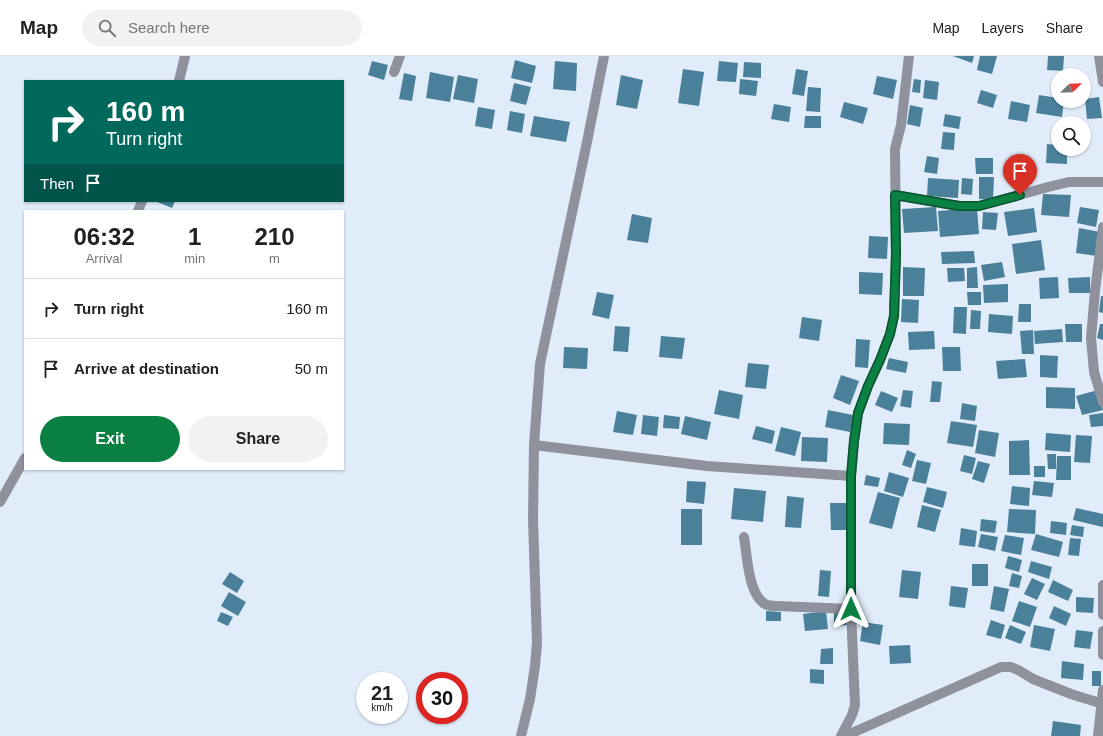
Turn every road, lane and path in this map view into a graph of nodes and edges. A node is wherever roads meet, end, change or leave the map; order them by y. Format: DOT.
graph roads {
  1 [pos="185,56"];
  2 [pos="400,56"];
  3 [pos="604,56"];
  4 [pos="909,56"];
  5 [pos="1100,56"];
  6 [pos="394,72"];
  7 [pos="179,80"];
  8 [pos="1103,82"];
  9 [pos="1103,182"];
  10 [pos="895,195"];
  11 [pos="1103,227"];
  12 [pos="1103,402"];
  13 [pos="534,445"];
  14 [pos="24,460"];
  15 [pos="851,476"];
  16 [pos="0,502"];
  17 [pos="744,537"];
  18 [pos="1103,586"];
  19 [pos="1103,602"];
  20 [pos="851,609"];
  21 [pos="1103,615"];
  22 [pos="1103,631"];
  23 [pos="1103,655"];
  24 [pos="1103,690"];
  25 [pos="1103,704"];
  26 [pos="521,736"];
  27 [pos="841,736"];
  28 [pos="845,736"];
  29 [pos="1098,736"];
  1 -- 7 [label="street"];
  2 -- 6 [label="street"];
  3 -- 13 [label="street"];
  4 -- 10 [label="street"];
  5 -- 8 [label="street"];
  9 -- 10 [label="street"];
  10 -- 15 [label="street"];
  11 -- 12 [label="street"];
  13 -- 15 [label="street"];
  13 -- 26 [label="street"];
  14 -- 16 [label="street"];
  15 -- 20 [label="street"];
  17 -- 20 [label="street"];
  18 -- 19 [label="street"];
  19 -- 21 [label="street"];
  20 -- 27 [label="street"];
  22 -- 23 [label="street"];
  24 -- 25 [label="street"];
  25 -- 28 [label="street"];
  25 -- 29 [label="street"];
}
